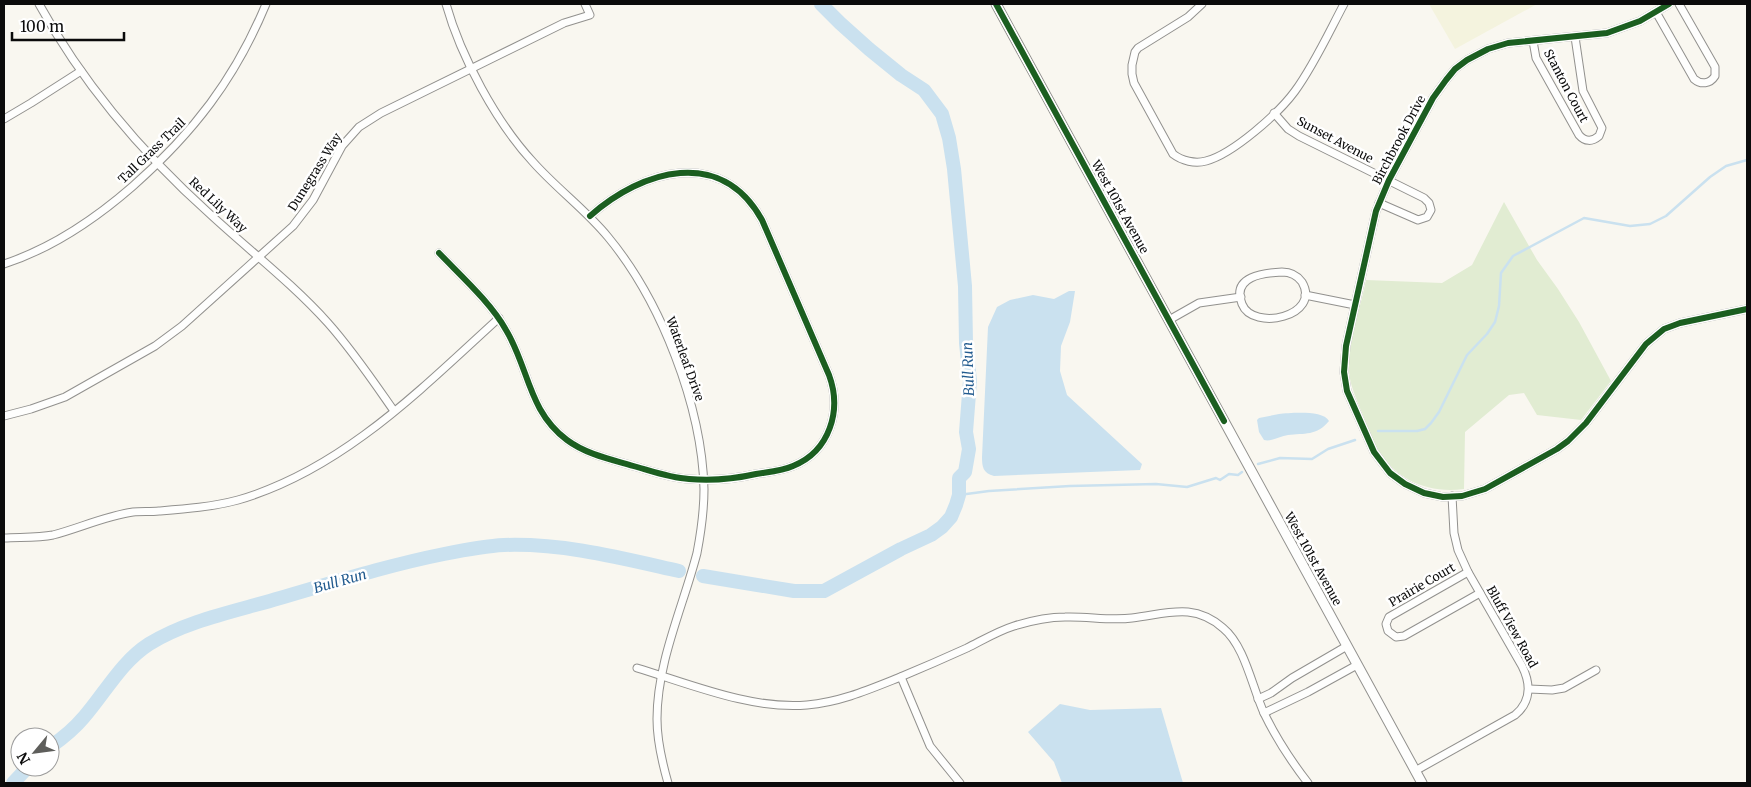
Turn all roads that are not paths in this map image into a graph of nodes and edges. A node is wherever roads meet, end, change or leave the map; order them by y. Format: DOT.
graph roads {
  1 [pos="39,4"];
  2 [pos="266,4"];
  3 [pos="446,4"];
  4 [pos="585,4"];
  5 [pos="996,4"];
  6 [pos="1202,4"];
  7 [pos="1344,4"];
  8 [pos="1669,4"];
  9 [pos="1679,4"];
  10 [pos="1656,12"];
  11 [pos="1575,37"];
  12 [pos="1532,41"];
  13 [pos="472,69"];
  14 [pos="81,71"];
  15 [pos="1274,113"];
  16 [pos="4,118"];
  17 [pos="158,163"];
  18 [pos="1389,180"];
  19 [pos="1379,203"];
  20 [pos="590,216"];
  21 [pos="439,253"];
  22 [pos="258,258"];
  23 [pos="4,264"];
  24 [pos="1305,295"];
  25 [pos="1241,297"];
  26 [pos="1355,305"];
  27 [pos="1747,309"];
  28 [pos="499,318"];
  29 [pos="1168,320"];
  30 [pos="394,412"];
  31 [pos="4,416"];
  32 [pos="703,480"];
  33 [pos="1452,496"];
  34 [pos="4,538"];
  35 [pos="1468,572"];
  36 [pos="1480,593"];
  37 [pos="1347,646"];
  38 [pos="1357,665"];
  39 [pos="638,668"];
  40 [pos="1596,670"];
  41 [pos="661,676"];
  42 [pos="901,677"];
  43 [pos="1529,689"];
  44 [pos="1258,699"];
  45 [pos="1264,713"];
  46 [pos="1416,771"];
  47 [pos="668,783"];
  48 [pos="960,783"];
  49 [pos="1308,783"];
  50 [pos="1422,783"];
  1 -- 14 [label="street, Red Lily Way"];
  2 -- 17 [label="street, Tall Grass Trail"];
  3 -- 13 [label="street, Waterleaf Drive"];
  4 -- 13 [label="street, Dunegrass Way"];
  5 -- 29 [label="street, West 101st Avenue"];
  6 -- 15 [label="street"];
  7 -- 15 [label="street"];
  8 -- 10 [label="street, Birchbrook Drive"];
  9 -- 10 [label="street"];
  10 -- 11 [label="street, Birchbrook Drive"];
  11 -- 12 [label="street, Birchbrook Drive"];
  11 -- 12 [label="street, Stanton Court"];
  12 -- 18 [label="street, Birchbrook Drive"];
  13 -- 20 [label="street, Waterleaf Drive"];
  13 -- 22 [label="street, Dunegrass Way"];
  14 -- 16 [label="street"];
  14 -- 17 [label="street, Red Lily Way"];
  15 -- 18 [label="street, Sunset Avenue"];
  17 -- 22 [label="street, Red Lily Way"];
  17 -- 23 [label="street, Tall Grass Trail"];
  18 -- 19 [label="street, Birchbrook Drive"];
  18 -- 19 [label="street, Sunset Avenue"];
  19 -- 26 [label="street, Birchbrook Drive"];
  20 -- 32 [label="street, Waterleaf Drive"];
  20 -- 32 [label="street"];
  21 -- 28 [label="street"];
  22 -- 30 [label="street, Red Lily Way"];
  22 -- 31 [label="street, Dunegrass Way"];
  24 -- 25 [label="street"];
  24 -- 25 [label="street"];
  24 -- 26 [label="street"];
  25 -- 29 [label="street"];
  26 -- 33 [label="street, Birchbrook Drive"];
  27 -- 33 [label="street, Birchbrook Drive"];
  28 -- 30 [label="street"];
  28 -- 32 [label="street"];
  29 -- 37 [label="street, West 101st Avenue"];
  30 -- 34 [label="street"];
  32 -- 41 [label="street, Waterleaf Drive"];
  33 -- 35 [label="street, Bluff View Road"];
  35 -- 36 [label="street, Bluff View Road"];
  35 -- 36 [label="street, Prairie Court"];
  36 -- 43 [label="street, Bluff View Road"];
  37 -- 38 [label="street, West 101st Avenue"];
  37 -- 44 [label="street"];
  38 -- 45 [label="street"];
  38 -- 46 [label="street, West 101st Avenue"];
  39 -- 41 [label="street"];
  40 -- 43 [label="street"];
  41 -- 42 [label="street"];
  41 -- 47 [label="street, Waterleaf Drive"];
  42 -- 44 [label="street"];
  42 -- 48 [label="street"];
  43 -- 46 [label="street"];
  44 -- 45 [label="street"];
  45 -- 49 [label="street"];
  46 -- 50 [label="street, West 101st Avenue"];
}
